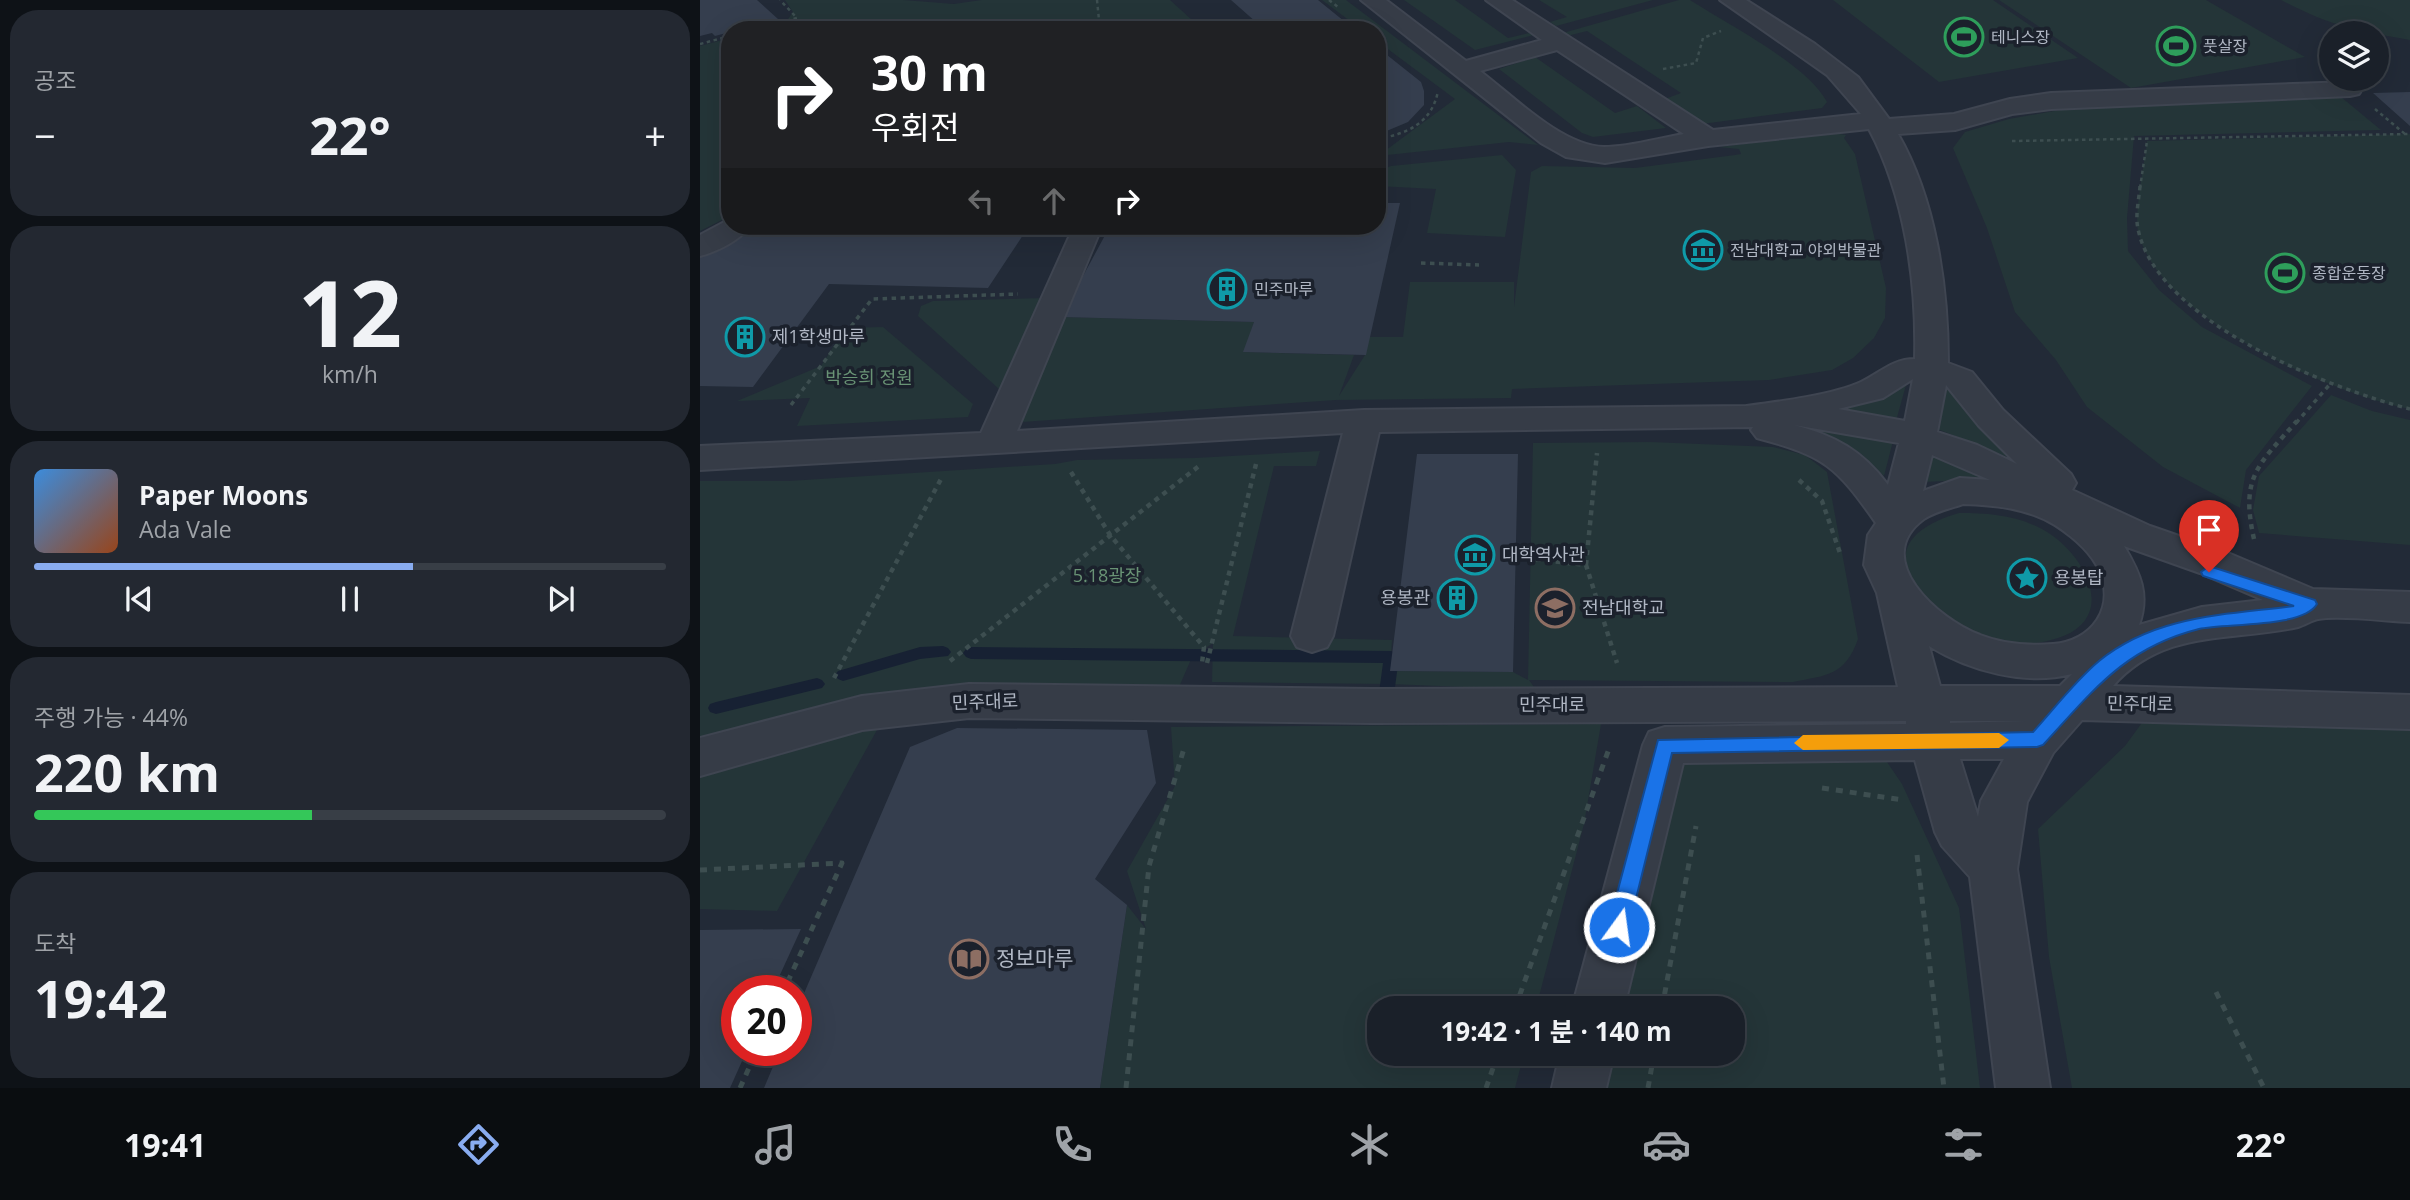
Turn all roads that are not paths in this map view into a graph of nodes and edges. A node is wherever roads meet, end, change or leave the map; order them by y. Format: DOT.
graph roads {
  1 [pos="1372,0"];
  2 [pos="1497,0"];
  3 [pos="1731,0"];
  4 [pos="1560,41"];
  5 [pos="1462,69"];
  6 [pos="2319,90"];
  7 [pos="1879,123"];
  8 [pos="1708,138"];
  9 [pos="721,235"];
  10 [pos="1084,235"];
  11 [pos="700,247"];
  12 [pos="1931,368"];
  13 [pos="1782,412"];
  14 [pos="1746,417"];
  15 [pos="1364,421"];
  16 [pos="1917,437"];
  17 [pos="994,444"];
  18 [pos="700,458"];
  19 [pos="2085,521"];
  20 [pos="1896,523"];
  21 [pos="1895,592"];
  22 [pos="2309,604"];
  23 [pos="2410,607"];
  24 [pos="1312,636"];
  25 [pos="2105,642"];
  26 [pos="2081,693"];
  27 [pos="2410,712"];
  28 [pos="1917,729"];
  29 [pos="2037,740"];
  30 [pos="700,757"];
  31 [pos="1993,869"];
  32 [pos="1601,996"];
  33 [pos="1584,1066"];
  34 [pos="1578,1088"];
  35 [pos="2023,1088"];
  1 -- 5 [label="street"];
  2 -- 4 [label="street"];
  3 -- 7 [label="street"];
  4 -- 5 [label="street"];
  4 -- 8 [label="street"];
  5 -- 8 [label="street"];
  6 -- 7 [label="street"];
  7 -- 8 [label="street"];
  7 -- 12 [label="street"];
  9 -- 11 [label="street"];
  10 -- 17 [label="street"];
  12 -- 13 [label="street"];
  12 -- 16 [label="street"];
  12 -- 19 [label="street"];
  13 -- 14 [label="street"];
  13 -- 16 [label="street"];
  14 -- 15 [label="street"];
  14 -- 20 [label="street"];
  15 -- 17 [label="street"];
  15 -- 24 [label="street"];
  16 -- 19 [label="street"];
  16 -- 20 [label="street"];
  17 -- 18 [label="street"];
  19 -- 20 [label="street"];
  19 -- 22 [label="street"];
  19 -- 25 [label="street"];
  20 -- 21 [label="street"];
  21 -- 25 [label="street"];
  21 -- 28 [label="street"];
  22 -- 23 [label="street"];
  22 -- 26 [label="street"];
  25 -- 26 [label="street"];
  26 -- 27 [label="street, 민주대로"];
  26 -- 28 [label="street, 민주대로"];
  26 -- 29 [label="street"];
  28 -- 29 [label="street"];
  28 -- 30 [label="street, 민주대로"];
  28 -- 31 [label="street"];
  28 -- 32 [label="street"];
  29 -- 31 [label="street"];
  31 -- 35 [label="street"];
  33 -- 34 [label="street"];
}
